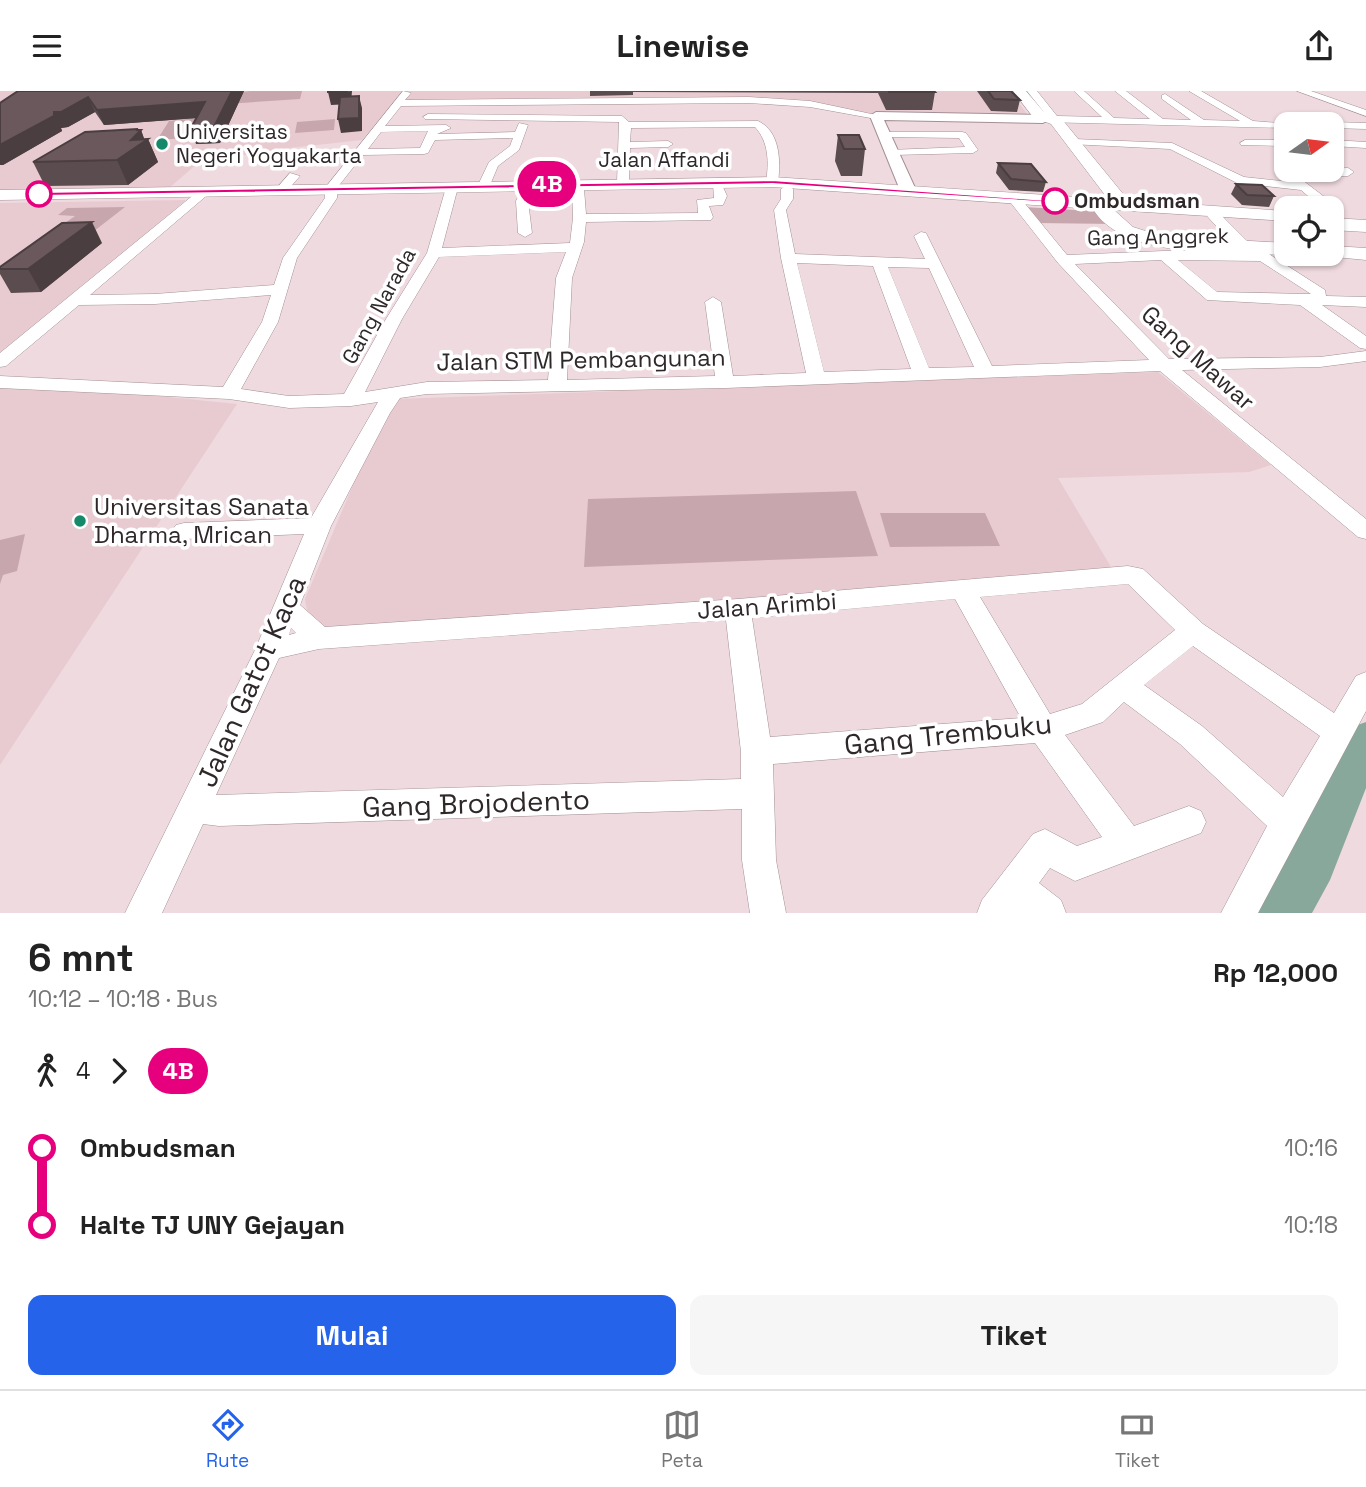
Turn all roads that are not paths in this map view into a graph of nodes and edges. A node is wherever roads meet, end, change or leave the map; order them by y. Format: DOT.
graph roads {
  1 [pos="408,91"];
  2 [pos="1013,91"];
  3 [pos="1019,91"];
  4 [pos="1032,91"];
  5 [pos="1079,91"];
  6 [pos="1120,91"];
  7 [pos="1194,91"];
  8 [pos="1302,91"];
  9 [pos="1223,94"];
  10 [pos="1165,97"];
  11 [pos="748,100"];
  12 [pos="399,103"];
  13 [pos="1339,104"];
  14 [pos="1366,105"];
  15 [pos="1366,113"];
  16 [pos="877,116"];
  17 [pos="387,118"];
  18 [pos="1050,119"];
  19 [pos="1112,121"];
  20 [pos="1135,121"];
  21 [pos="1274,121"];
  22 [pos="1161,122"];
  23 [pos="625,123"];
  24 [pos="754,123"];
  25 [pos="1202,123"];
  26 [pos="1252,124"];
  27 [pos="1274,125"];
  28 [pos="1344,125"];
  29 [pos="1366,126"];
  30 [pos="522,127"];
  31 [pos="378,129"];
  32 [pos="433,132"];
  33 [pos="885,134"];
  34 [pos="1344,137"];
  35 [pos="1073,142"];
  36 [pos="668,143"];
  37 [pos="1245,143"];
  38 [pos="1274,143"];
  39 [pos="1344,144"];
  40 [pos="625,145"];
  41 [pos="1362,145"];
  42 [pos="1172,146"];
  43 [pos="360,152"];
  44 [pos="893,152"];
  45 [pos="1344,170"];
  46 [pos="1344,175"];
  47 [pos="1296,182"];
  48 [pos="623,183"];
  49 [pos="484,185"];
  50 [pos="780,185"];
  51 [pos="721,186"];
  52 [pos="1302,187"];
  53 [pos="578,189"];
  54 [pos="331,190"];
  55 [pos="527,190"];
  56 [pos="451,191"];
  57 [pos="203,193"];
  58 [pos="908,193"];
  59 [pos="1312,196"];
  60 [pos="0,198"];
  61 [pos="1017,203"];
  62 [pos="1114,208"];
  63 [pos="1214,216"];
  64 [pos="580,218"];
  65 [pos="1274,218"];
  66 [pos="1274,218"];
  67 [pos="1344,218"];
  68 [pos="1366,224"];
  69 [pos="526,233"];
  70 [pos="921,236"];
  71 [pos="575,247"];
  72 [pos="1245,248"];
  73 [pos="1274,249"];
  74 [pos="434,253"];
  75 [pos="1344,253"];
  76 [pos="1366,254"];
  77 [pos="1164,255"];
  78 [pos="788,258"];
  79 [pos="1063,260"];
  80 [pos="879,262"];
  81 [pos="933,264"];
  82 [pos="281,289"];
  83 [pos="1213,297"];
  84 [pos="1309,298"];
  85 [pos="73,300"];
  86 [pos="713,302"];
  87 [pos="1366,302"];
  88 [pos="1366,344"];
  89 [pos="1366,356"];
  90 [pos="0,362"];
  91 [pos="1164,365"];
  92 [pos="986,372"];
  93 [pos="922,374"];
  94 [pos="816,379"];
  95 [pos="0,382"];
  96 [pos="725,382"];
  97 [pos="557,386"];
  98 [pos="229,393"];
  99 [pos="351,400"];
  100 [pos="382,401"];
  101 [pos="319,526"];
  102 [pos="1366,530"];
  103 [pos="184,531"];
  104 [pos="962,591"];
  105 [pos="286,607"];
  106 [pos="738,609"];
  107 [pos="1193,631"];
  108 [pos="319,638"];
  109 [pos="269,650"];
  110 [pos="1366,684"];
  111 [pos="1123,685"];
  112 [pos="1043,729"];
  113 [pos="1339,733"];
  114 [pos="757,752"];
  115 [pos="759,793"];
  116 [pos="194,808"];
  117 [pos="1189,822"];
  118 [pos="1287,823"];
  119 [pos="1126,844"];
  120 [pos="1006,900"];
  121 [pos="144,913"];
  122 [pos="768,913"];
  123 [pos="1048,913"];
  124 [pos="1239,913"];
  1 -- 12 [label="street"];
  2 -- 18 [label="main road"];
  3 -- 18 [label="main road"];
  4 -- 18 [label="street"];
  5 -- 19 [label="street"];
  6 -- 22 [label="street"];
  7 -- 26 [label="street"];
  8 -- 13 [label="street"];
  9 -- 21 [label="street"];
  10 -- 25 [label="street"];
  11 -- 12 [label="street"];
  11 -- 16 [label="street"];
  11 -- 24 [label="street"];
  12 -- 17 [label="street"];
  13 -- 14 [label="street"];
  13 -- 15 [label="street"];
  16 -- 18 [label="street"];
  16 -- 33 [label="street"];
  17 -- 30 [label="street"];
  17 -- 31 [label="street"];
  18 -- 19 [label="street"];
  18 -- 35 [label="main road"];
  18 -- 62 [label="main road"];
  19 -- 20 [label="street"];
  20 -- 22 [label="street"];
  20 -- 42 [label="street"];
  22 -- 25 [label="street"];
  23 -- 24 [label="street"];
  23 -- 30 [label="street"];
  23 -- 40 [label="street"];
  24 -- 50 [label="street"];
  25 -- 26 [label="street"];
  26 -- 27 [label="street"];
  28 -- 29 [label="street"];
  30 -- 32 [label="street"];
  30 -- 49 [label="street"];
  31 -- 32 [label="street"];
  31 -- 43 [label="street"];
  32 -- 43 [label="street"];
  33 -- 44 [label="street"];
  33 -- 44 [label="street"];
  34 -- 41 [label="street"];
  35 -- 42 [label="street"];
  35 -- 62 [label="main road"];
  36 -- 40 [label="street"];
  37 -- 38 [label="street"];
  39 -- 41 [label="street"];
  40 -- 48 [label="street"];
  42 -- 52 [label="street"];
  43 -- 54 [label="street"];
  44 -- 58 [label="street"];
  45 -- 46 [label="street"];
  47 -- 52 [label="street"];
  48 -- 49 [label="main road, Jalan Affandi"];
  48 -- 51 [label="main road, Jalan Affandi"];
  49 -- 54 [label="main road, Jalan Affandi"];
  50 -- 51 [label="main road, Jalan Affandi"];
  50 -- 58 [label="main road, Jalan Affandi"];
  50 -- 78 [label="street"];
  51 -- 53 [label="main road, Jalan Affandi"];
  51 -- 64 [label="street"];
  52 -- 59 [label="street"];
  53 -- 55 [label="main road, Jalan Affandi"];
  53 -- 64 [label="street"];
  54 -- 56 [label="main road, Jalan Affandi"];
  54 -- 57 [label="main road, Jalan Affandi"];
  54 -- 57 [label="main road, Jalan Affandi"];
  54 -- 82 [label="street"];
  55 -- 56 [label="main road, Jalan Affandi"];
  55 -- 69 [label="street"];
  56 -- 74 [label="street, Gang Narada"];
  57 -- 60 [label="main road, Jalan Affandi"];
  57 -- 85 [label="street"];
  58 -- 61 [label="main road, Jalan Affandi"];
  58 -- 62 [label="main road, Jalan Affandi"];
  61 -- 62 [label="main road, Jalan Affandi"];
  61 -- 79 [label="street, Gang Mawar"];
  62 -- 63 [label="main road, Jalan Affandi"];
  62 -- 65 [label="main road, Jalan Affandi"];
  62 -- 72 [label="main road"];
  63 -- 66 [label="main road, Jalan Affandi"];
  63 -- 72 [label="street"];
  64 -- 71 [label="street"];
  67 -- 68 [label="main road"];
  70 -- 81 [label="street"];
  71 -- 74 [label="street"];
  71 -- 97 [label="street"];
  72 -- 73 [label="main road"];
  72 -- 77 [label="street, Gang Anggrek"];
  72 -- 84 [label="street, Gang Anggrek"];
  74 -- 99 [label="street, Gang Narada"];
  75 -- 76 [label="main road"];
  77 -- 79 [label="street, Gang Anggrek"];
  77 -- 83 [label="street"];
  78 -- 80 [label="street"];
  78 -- 94 [label="street"];
  79 -- 91 [label="street, Gang Mawar"];
  80 -- 81 [label="street"];
  80 -- 93 [label="street"];
  81 -- 92 [label="street"];
  82 -- 85 [label="street"];
  82 -- 98 [label="street"];
  83 -- 84 [label="street"];
  84 -- 87 [label="street"];
  84 -- 88 [label="street"];
  85 -- 90 [label="street"];
  86 -- 96 [label="street"];
  89 -- 91 [label="street, Jalan STM Pembangunan"];
  91 -- 92 [label="street, Jalan STM Pembangunan"];
  91 -- 102 [label="street, Gang Mawar"];
  92 -- 93 [label="street, Jalan STM Pembangunan"];
  93 -- 94 [label="street, Jalan STM Pembangunan"];
  94 -- 96 [label="street, Jalan STM Pembangunan"];
  95 -- 98 [label="street, Jalan STM Pembangunan"];
  96 -- 97 [label="street, Jalan STM Pembangunan"];
  97 -- 100 [label="street, Jalan STM Pembangunan"];
  98 -- 99 [label="street, Jalan STM Pembangunan"];
  99 -- 100 [label="street, Jalan STM Pembangunan"];
  100 -- 101 [label="street, Jalan Gatot Kaca"];
  101 -- 103 [label="street"];
  101 -- 105 [label="street, Jalan Gatot Kaca"];
  104 -- 106 [label="street, Jalan Arimbi"];
  104 -- 107 [label="street, Jalan Arimbi"];
  104 -- 112 [label="street"];
  105 -- 108 [label="street"];
  105 -- 109 [label="street, Jalan Gatot Kaca"];
  106 -- 108 [label="street, Jalan Arimbi"];
  106 -- 114 [label="street"];
  107 -- 111 [label="street, Gang Trembuku"];
  107 -- 113 [label="street, Jalan Arimbi"];
  108 -- 109 [label="street, Jalan Arimbi"];
  109 -- 116 [label="street, Jalan Gatot Kaca"];
  110 -- 113 [label="street"];
  111 -- 112 [label="street, Gang Trembuku"];
  111 -- 118 [label="street"];
  112 -- 114 [label="street, Gang Trembuku"];
  112 -- 119 [label="street"];
  113 -- 118 [label="street"];
  114 -- 115 [label="street"];
  115 -- 116 [label="street, Gang Brojodento"];
  115 -- 122 [label="street"];
  116 -- 121 [label="street, Jalan Gatot Kaca"];
  117 -- 119 [label="street"];
  118 -- 124 [label="street"];
  119 -- 120 [label="street"];
  120 -- 123 [label="street"];
}
